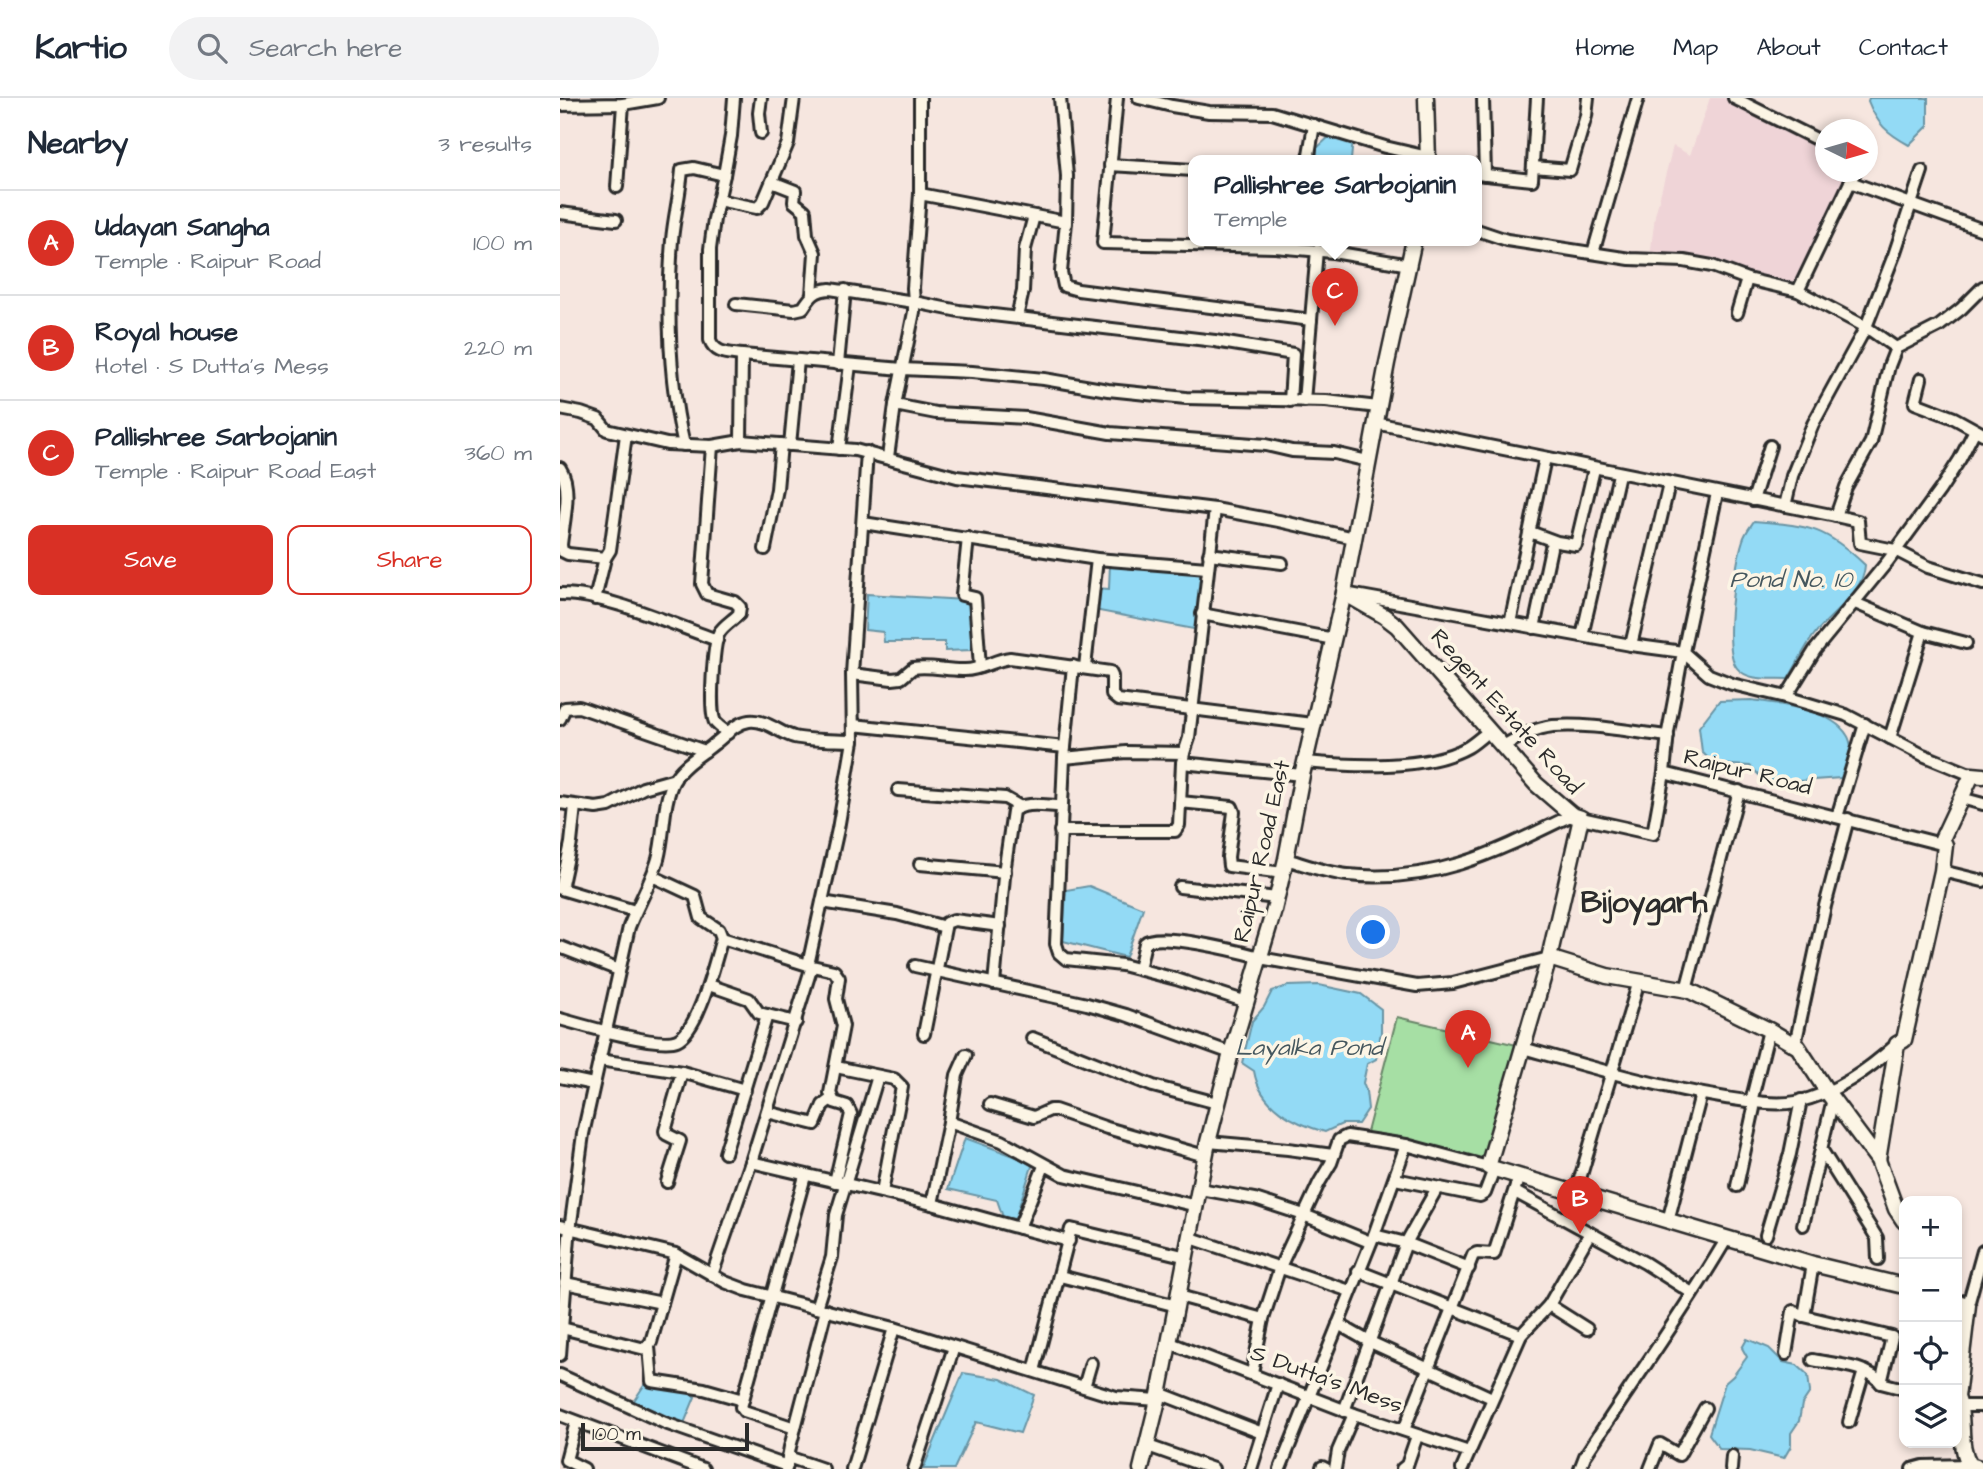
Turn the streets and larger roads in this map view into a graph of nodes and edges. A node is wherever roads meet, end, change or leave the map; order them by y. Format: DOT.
graph roads {
  1 [pos="658,98"];
  2 [pos="734,98"];
  3 [pos="761,98"];
  4 [pos="794,98"];
  5 [pos="920,98"];
  6 [pos="1060,98"];
  7 [pos="1116,98"];
  8 [pos="1139,98"];
  9 [pos="1426,98"];
  10 [pos="1483,98"];
  11 [pos="1537,98"];
  12 [pos="1588,98"];
  13 [pos="1638,98"];
  14 [pos="1734,98"];
  15 [pos="623,104"];
  16 [pos="560,105"];
  17 [pos="1314,125"];
  18 [pos="761,133"];
  19 [pos="1815,139"];
  20 [pos="1309,155"];
  21 [pos="1418,155"];
  22 [pos="1428,155"];
  23 [pos="1482,155"];
  24 [pos="1110,165"];
  25 [pos="1533,167"];
  26 [pos="1188,170"];
  27 [pos="1922,171"];
  28 [pos="724,175"];
  29 [pos="1482,175"];
  30 [pos="772,182"];
  31 [pos="1851,182"];
  32 [pos="1864,182"];
  33 [pos="617,187"];
  34 [pos="920,194"];
  35 [pos="718,200"];
  36 [pos="1911,204"];
  37 [pos="560,213"];
  38 [pos="1034,216"];
  39 [pos="617,220"];
  40 [pos="1066,222"];
  41 [pos="1983,230"];
  42 [pos="1482,232"];
  43 [pos="1188,243"];
  44 [pos="1289,246"];
  45 [pos="1414,246"];
  46 [pos="1317,250"];
  47 [pos="1593,253"];
  48 [pos="1409,265"];
  49 [pos="1747,279"];
  50 [pos="1983,288"];
  51 [pos="845,290"];
  52 [pos="1798,291"];
  53 [pos="812,295"];
  54 [pos="914,302"];
  55 [pos="736,304"];
  56 [pos="1737,313"];
  57 [pos="1017,317"];
  58 [pos="1311,320"];
  59 [pos="1866,327"];
  60 [pos="1896,348"];
  61 [pos="742,355"];
  62 [pos="798,360"];
  63 [pos="844,364"];
  64 [pos="902,369"];
  65 [pos="1921,379"];
  66 [pos="1290,401"];
  67 [pos="1304,401"];
  68 [pos="895,405"];
  69 [pos="1378,407"];
  70 [pos="560,409"];
  71 [pos="1375,423"];
  72 [pos="1979,432"];
  73 [pos="626,435"];
  74 [pos="741,441"];
  75 [pos="785,444"];
  76 [pos="684,445"];
  77 [pos="712,446"];
  78 [pos="1770,446"];
  79 [pos="839,449"];
  80 [pos="867,452"];
  81 [pos="888,457"];
  82 [pos="1545,458"];
  83 [pos="1368,461"];
  84 [pos="560,468"];
  85 [pos="1594,469"];
  86 [pos="1619,474"];
  87 [pos="1669,484"];
  88 [pos="1717,493"];
  89 [pos="1753,500"];
  90 [pos="1785,506"];
  91 [pos="1215,509"];
  92 [pos="1836,516"];
  93 [pos="863,523"];
  94 [pos="1530,531"];
  95 [pos="968,538"];
  96 [pos="1354,538"];
  97 [pos="1551,548"];
  98 [pos="765,549"];
  99 [pos="1895,550"];
  100 [pos="1209,554"];
  101 [pos="605,558"];
  102 [pos="1097,559"];
  103 [pos="1282,563"];
  104 [pos="1207,568"];
  105 [pos="1983,584"];
  106 [pos="1344,593"];
  107 [pos="560,594"];
  108 [pos="595,599"];
  109 [pos="1855,603"];
  110 [pos="1202,614"];
  111 [pos="1510,623"];
  112 [pos="1534,628"];
  113 [pos="1923,632"];
  114 [pos="1582,636"];
  115 [pos="1334,639"];
  116 [pos="717,640"];
  117 [pos="1966,643"];
  118 [pos="1631,645"];
  119 [pos="1683,652"];
  120 [pos="1079,666"];
  121 [pos="980,667"];
  122 [pos="852,674"];
  123 [pos="1786,697"];
  124 [pos="1192,708"];
  125 [pos="560,719"];
  126 [pos="1313,724"];
  127 [pos="1865,724"];
  128 [pos="853,725"];
  129 [pos="1489,731"];
  130 [pos="728,733"];
  131 [pos="1668,736"];
  132 [pos="1890,738"];
  133 [pos="853,741"];
  134 [pos="1503,746"];
  135 [pos="705,751"];
  136 [pos="1064,752"];
  137 [pos="1183,758"];
  138 [pos="1303,769"];
  139 [pos="1664,773"];
  140 [pos="1978,775"];
  141 [pos="675,779"];
  142 [pos="898,790"];
  143 [pos="1739,791"];
  144 [pos="1961,798"];
  145 [pos="1180,802"];
  146 [pos="560,803"];
  147 [pos="1983,804"];
  148 [pos="575,806"];
  149 [pos="1019,806"];
  150 [pos="1061,806"];
  151 [pos="1576,817"];
  152 [pos="1843,818"];
  153 [pos="1060,831"];
  154 [pos="1945,845"];
  155 [pos="920,864"];
  156 [pos="1284,866"];
  157 [pos="1942,871"];
  158 [pos="1004,872"];
  159 [pos="652,876"];
  160 [pos="1983,881"];
  161 [pos="1180,887"];
  162 [pos="1277,898"];
  163 [pos="822,902"];
  164 [pos="635,911"];
  165 [pos="1000,926"];
  166 [pos="945,927"];
  167 [pos="722,938"];
  168 [pos="560,947"];
  169 [pos="1260,957"];
  170 [pos="1549,958"];
  171 [pos="810,965"];
  172 [pos="915,966"];
  173 [pos="1139,969"];
  174 [pos="619,970"];
  175 [pos="937,971"];
  176 [pos="1639,981"];
  177 [pos="994,984"];
  178 [pos="709,985"];
  179 [pos="1686,990"];
  180 [pos="1247,1002"];
  181 [pos="767,1015"];
  182 [pos="560,1019"];
  183 [pos="796,1022"];
  184 [pos="1769,1030"];
  185 [pos="606,1031"];
  186 [pos="925,1034"];
  187 [pos="1032,1038"];
  188 [pos="1897,1044"];
  189 [pos="1795,1045"];
  190 [pos="1523,1048"];
  191 [pos="1231,1053"];
  192 [pos="966,1055"];
  193 [pos="599,1059"];
  194 [pos="836,1067"];
  195 [pos="682,1072"];
  196 [pos="1610,1072"];
  197 [pos="878,1076"];
  198 [pos="560,1077"];
  199 [pos="593,1084"];
  200 [pos="745,1090"];
  201 [pos="1701,1094"];
  202 [pos="1830,1096"];
  203 [pos="831,1098"];
  204 [pos="1801,1100"];
  205 [pos="1751,1102"];
  206 [pos="1217,1103"];
  207 [pos="990,1104"];
  208 [pos="767,1112"];
  209 [pos="949,1122"];
  210 [pos="1406,1145"];
  211 [pos="1206,1149"];
  212 [pos="1821,1149"];
  213 [pos="725,1153"];
  214 [pos="1333,1155"];
  215 [pos="1878,1160"];
  216 [pos="751,1162"];
  217 [pos="1044,1166"];
  218 [pos="1491,1168"];
  219 [pos="805,1175"];
  220 [pos="1519,1176"];
  221 [pos="1395,1179"];
  222 [pos="667,1182"];
  223 [pos="840,1183"];
  224 [pos="1737,1186"];
  225 [pos="1437,1188"];
  226 [pos="1200,1189"];
  227 [pos="882,1192"];
  228 [pos="1515,1192"];
  229 [pos="1576,1192"];
  230 [pos="932,1204"];
  231 [pos="1197,1206"];
  232 [pos="1899,1214"];
  233 [pos="1304,1215"];
  234 [pos="1668,1221"];
  235 [pos="1803,1225"];
  236 [pos="565,1227"];
  237 [pos="1019,1228"];
  238 [pos="1590,1233"];
  239 [pos="1766,1235"];
  240 [pos="1191,1238"];
  241 [pos="1727,1238"];
  242 [pos="1372,1239"];
  243 [pos="1069,1241"];
  244 [pos="1406,1243"];
  245 [pos="1983,1251"];
  246 [pos="676,1254"];
  247 [pos="1186,1257"];
  248 [pos="1878,1259"];
  249 [pos="1813,1264"];
  250 [pos="1280,1267"];
  251 [pos="1469,1268"];
  252 [pos="1358,1271"];
  253 [pos="712,1275"];
  254 [pos="1060,1276"];
  255 [pos="565,1283"];
  256 [pos="1392,1284"];
  257 [pos="1899,1285"];
  258 [pos="1350,1291"];
  259 [pos="1692,1293"];
  260 [pos="770,1297"];
  261 [pos="1178,1301"];
  262 [pos="662,1303"];
  263 [pos="1962,1303"];
  264 [pos="1549,1305"];
  265 [pos="821,1309"];
  266 [pos="1451,1309"];
  267 [pos="1804,1316"];
  268 [pos="1264,1319"];
  269 [pos="1961,1322"];
  270 [pos="1338,1324"];
  271 [pos="562,1328"];
  272 [pos="894,1328"];
  273 [pos="1587,1329"];
  274 [pos="1521,1335"];
  275 [pos="1368,1342"];
  276 [pos="1170,1343"];
  277 [pos="649,1347"];
  278 [pos="954,1347"];
  279 [pos="1786,1354"];
  280 [pos="560,1355"];
  281 [pos="1813,1360"];
  282 [pos="1091,1363"];
  283 [pos="1429,1369"];
  284 [pos="1034,1371"];
  285 [pos="1864,1371"];
  286 [pos="1252,1373"];
  287 [pos="560,1375"];
  288 [pos="1881,1383"];
  289 [pos="1278,1384"];
  290 [pos="1958,1385"];
  291 [pos="1084,1387"];
  292 [pos="1899,1388"];
  293 [pos="1308,1396"];
  294 [pos="1159,1397"];
  295 [pos="1492,1398"];
  296 [pos="743,1400"];
  297 [pos="1962,1403"];
  298 [pos="1983,1406"];
  299 [pos="1705,1408"];
  300 [pos="1349,1413"];
  301 [pos="560,1415"];
  302 [pos="576,1422"];
  303 [pos="1849,1422"];
  304 [pos="795,1428"];
  305 [pos="1404,1430"];
  306 [pos="1262,1433"];
  307 [pos="1417,1436"];
  308 [pos="1962,1440"];
  309 [pos="1147,1446"];
  310 [pos="1469,1452"];
  311 [pos="1732,1456"];
  312 [pos="787,1464"];
  313 [pos="1976,1467"];
  314 [pos="584,1469"];
  315 [pos="703,1469"];
  316 [pos="823,1469"];
  317 [pos="852,1469"];
  318 [pos="914,1469"];
  319 [pos="1141,1469"];
  320 [pos="1213,1469"];
  321 [pos="1251,1469"];
  322 [pos="1280,1469"];
  323 [pos="1335,1469"];
  324 [pos="1402,1469"];
  325 [pos="1462,1469"];
  326 [pos="1580,1469"];
  327 [pos="1650,1469"];
  328 [pos="1731,1469"];
  329 [pos="1912,1469"];
  1 -- 15 [label="street"];
  2 -- 28 [label="street"];
  3 -- 18 [label="street"];
  4 -- 30 [label="street"];
  5 -- 34 [label="street"];
  6 -- 40 [label="street"];
  7 -- 24 [label="street"];
  8 -- 17 [label="street"];
  9 -- 22 [label="street"];
  10 -- 23 [label="street"];
  11 -- 25 [label="street"];
  12 -- 25 [label="street"];
  13 -- 47 [label="street"];
  14 -- 19 [label="street"];
  15 -- 16 [label="street"];
  15 -- 33 [label="street"];
  17 -- 20 [label="street"];
  17 -- 21 [label="street"];
  24 -- 26 [label="street"];
  24 -- 43 [label="street"];
  25 -- 29 [label="street"];
  27 -- 36 [label="street"];
  28 -- 35 [label="street"];
  28 -- 76 [label="street"];
  30 -- 35 [label="street"];
  30 -- 53 [label="street"];
  31 -- 52 [label="street"];
  32 -- 36 [label="street"];
  34 -- 38 [label="street"];
  34 -- 54 [label="street"];
  35 -- 61 [label="street"];
  36 -- 41 [label="street"];
  36 -- 59 [label="street"];
  37 -- 39 [label="street"];
  38 -- 40 [label="street"];
  38 -- 57 [label="street"];
  40 -- 58 [label="street"];
  42 -- 47 [label="street"];
  44 -- 46 [label="street"];
  45 -- 48 [label="street, Raipur Road East"];
  46 -- 48 [label="street"];
  46 -- 58 [label="street"];
  47 -- 49 [label="street"];
  48 -- 69 [label="street, Raipur Road East"];
  49 -- 52 [label="street"];
  49 -- 56 [label="street"];
  50 -- 60 [label="street"];
  51 -- 53 [label="street"];
  51 -- 54 [label="street"];
  51 -- 63 [label="street"];
  52 -- 59 [label="street"];
  53 -- 55 [label="street"];
  54 -- 57 [label="street"];
  54 -- 64 [label="street"];
  57 -- 66 [label="street"];
  58 -- 67 [label="street"];
  59 -- 60 [label="street"];
  59 -- 90 [label="street"];
  60 -- 92 [label="street"];
  61 -- 62 [label="street"];
  61 -- 74 [label="street"];
  62 -- 63 [label="street"];
  62 -- 75 [label="street"];
  63 -- 64 [label="street"];
  63 -- 79 [label="street"];
  64 -- 66 [label="street"];
  64 -- 68 [label="street"];
  65 -- 72 [label="street"];
  66 -- 67 [label="street"];
  67 -- 69 [label="street"];
  68 -- 81 [label="street"];
  68 -- 83 [label="street"];
  69 -- 71 [label="street, Raipur Road East"];
  70 -- 73 [label="street"];
  71 -- 82 [label="street"];
  71 -- 83 [label="street, Raipur Road East"];
  72 -- 99 [label="street"];
  73 -- 76 [label="street"];
  73 -- 101 [label="street"];
  74 -- 75 [label="street"];
  74 -- 77 [label="street"];
  75 -- 79 [label="street"];
  75 -- 98 [label="street"];
  76 -- 77 [label="street"];
  77 -- 116 [label="street"];
  78 -- 89 [label="street"];
  79 -- 80 [label="street"];
  80 -- 81 [label="street"];
  80 -- 93 [label="street"];
  81 -- 91 [label="street"];
  82 -- 85 [label="street"];
  82 -- 94 [label="street"];
  83 -- 96 [label="street, Raipur Road East"];
  84 -- 101 [label="street"];
  85 -- 86 [label="street"];
  85 -- 94 [label="street"];
  86 -- 87 [label="street"];
  86 -- 114 [label="street"];
  87 -- 88 [label="street"];
  87 -- 118 [label="street"];
  88 -- 89 [label="street"];
  88 -- 119 [label="street, Raipur Road"];
  89 -- 90 [label="street"];
  90 -- 92 [label="street"];
  91 -- 96 [label="street"];
  91 -- 100 [label="street"];
  92 -- 99 [label="street"];
  93 -- 95 [label="street"];
  93 -- 122 [label="street"];
  94 -- 111 [label="street"];
  95 -- 102 [label="street"];
  95 -- 121 [label="street"];
  96 -- 106 [label="street, Raipur Road East"];
  97 -- 112 [label="street"];
  99 -- 105 [label="street"];
  99 -- 109 [label="street"];
  100 -- 103 [label="street"];
  100 -- 104 [label="street"];
  101 -- 108 [label="street"];
  102 -- 104 [label="street"];
  102 -- 120 [label="street"];
  104 -- 110 [label="street"];
  106 -- 111 [label="street"];
  106 -- 115 [label="street, Raipur Road East"];
  106 -- 129 [label="street, Regent Estate Road"];
  107 -- 108 [label="street"];
  108 -- 116 [label="street"];
  109 -- 113 [label="street"];
  109 -- 123 [label="street"];
  110 -- 115 [label="street"];
  110 -- 124 [label="street"];
  111 -- 112 [label="street"];
  112 -- 114 [label="street"];
  113 -- 117 [label="street"];
  113 -- 132 [label="street"];
  114 -- 118 [label="street"];
  115 -- 126 [label="street, Raipur Road East"];
  116 -- 130 [label="street"];
  118 -- 119 [label="street"];
  119 -- 123 [label="street"];
  119 -- 131 [label="street, Raipur Road"];
  120 -- 121 [label="street"];
  120 -- 124 [label="street"];
  120 -- 136 [label="street"];
  121 -- 122 [label="street"];
  122 -- 128 [label="street"];
  123 -- 127 [label="street"];
  124 -- 126 [label="street"];
  124 -- 137 [label="street"];
  125 -- 135 [label="street"];
  126 -- 138 [label="street, Raipur Road East"];
  127 -- 132 [label="street"];
  127 -- 152 [label="street"];
  128 -- 133 [label="street"];
  128 -- 136 [label="street"];
  129 -- 134 [label="street, Regent Estate Road"];
  129 -- 138 [label="street"];
  130 -- 133 [label="street"];
  130 -- 135 [label="street"];
  131 -- 134 [label="street"];
  131 -- 139 [label="street, Raipur Road"];
  132 -- 140 [label="street"];
  133 -- 163 [label="street"];
  134 -- 151 [label="street, Regent Estate Road"];
  135 -- 141 [label="street"];
  136 -- 137 [label="street"];
  136 -- 150 [label="street"];
  137 -- 138 [label="street"];
  137 -- 145 [label="street"];
  138 -- 156 [label="street, Raipur Road East"];
  139 -- 143 [label="street, Raipur Road"];
  139 -- 151 [label="street"];
  140 -- 144 [label="street"];
  141 -- 148 [label="street"];
  141 -- 159 [label="street"];
  142 -- 149 [label="street"];
  143 -- 152 [label="street, Raipur Road"];
  143 -- 179 [label="street"];
  144 -- 147 [label="street"];
  144 -- 154 [label="street"];
  145 -- 153 [label="street"];
  145 -- 156 [label="street"];
  146 -- 148 [label="street"];
  148 -- 164 [label="street"];
  149 -- 150 [label="street"];
  149 -- 158 [label="street"];
  150 -- 153 [label="street"];
  151 -- 156 [label="street"];
  151 -- 170 [label="street, Regent Estate Road"];
  152 -- 154 [label="street, Raipur Road"];
  152 -- 189 [label="street"];
  153 -- 173 [label="street"];
  154 -- 157 [label="street"];
  155 -- 158 [label="street"];
  156 -- 162 [label="street, Raipur Road East"];
  157 -- 160 [label="street"];
  157 -- 188 [label="street"];
  158 -- 165 [label="street"];
  159 -- 164 [label="street"];
  159 -- 167 [label="street"];
  161 -- 162 [label="street"];
  162 -- 169 [label="street, Raipur Road East"];
  163 -- 166 [label="street"];
  163 -- 171 [label="street"];
  164 -- 174 [label="street"];
  165 -- 166 [label="street"];
  165 -- 177 [label="street"];
  166 -- 175 [label="street"];
  167 -- 171 [label="street"];
  167 -- 178 [label="street"];
  168 -- 174 [label="street"];
  169 -- 170 [label="street"];
  169 -- 173 [label="street"];
  169 -- 180 [label="street, Raipur Road East"];
  170 -- 176 [label="street"];
  170 -- 190 [label="street, Regent Estate Road"];
  171 -- 183 [label="street"];
  171 -- 194 [label="street"];
  172 -- 175 [label="street"];
  173 -- 180 [label="street"];
  174 -- 185 [label="street"];
  175 -- 177 [label="street"];
  175 -- 186 [label="street"];
  176 -- 179 [label="street"];
  176 -- 196 [label="street"];
  177 -- 191 [label="street"];
  178 -- 181 [label="street"];
  178 -- 185 [label="street"];
  179 -- 184 [label="street"];
  180 -- 191 [label="street, Raipur Road East"];
  181 -- 183 [label="street"];
  181 -- 200 [label="street"];
  182 -- 185 [label="street"];
  183 -- 208 [label="street"];
  184 -- 189 [label="street"];
  184 -- 205 [label="street"];
  185 -- 193 [label="street"];
  187 -- 206 [label="street"];
  188 -- 202 [label="street"];
  188 -- 215 [label="street"];
  189 -- 202 [label="street"];
  190 -- 196 [label="street"];
  190 -- 218 [label="street, Regent Estate Road"];
  191 -- 206 [label="street, Raipur Road East"];
  192 -- 209 [label="street"];
  193 -- 195 [label="street"];
  193 -- 199 [label="street"];
  194 -- 197 [label="street"];
  194 -- 203 [label="street"];
  195 -- 200 [label="street"];
  195 -- 222 [label="street"];
  196 -- 201 [label="street"];
  196 -- 229 [label="street"];
  197 -- 223 [label="street"];
  197 -- 227 [label="street"];
  198 -- 199 [label="street"];
  199 -- 236 [label="street"];
  200 -- 213 [label="street"];
  201 -- 205 [label="street"];
  201 -- 234 [label="street"];
  202 -- 204 [label="street"];
  202 -- 212 [label="street"];
  202 -- 215 [label="street"];
  203 -- 208 [label="street"];
  203 -- 223 [label="street"];
  204 -- 205 [label="street"];
  204 -- 239 [label="street"];
  205 -- 224 [label="street"];
  206 -- 211 [label="street, Raipur Road East"];
  207 -- 211 [label="street"];
  208 -- 216 [label="street"];
  209 -- 217 [label="street"];
  209 -- 230 [label="street"];
  210 -- 214 [label="street"];
  210 -- 218 [label="street"];
  210 -- 221 [label="street"];
  211 -- 214 [label="street"];
  211 -- 226 [label="street, Raipur Road East"];
  212 -- 235 [label="street"];
  212 -- 248 [label="street"];
  214 -- 233 [label="street"];
  215 -- 232 [label="street"];
  216 -- 219 [label="street"];
  216 -- 253 [label="street"];
  217 -- 231 [label="street"];
  217 -- 237 [label="street"];
  218 -- 220 [label="street"];
  218 -- 225 [label="street"];
  219 -- 223 [label="street"];
  219 -- 260 [label="street"];
  220 -- 228 [label="street"];
  220 -- 229 [label="street"];
  221 -- 225 [label="street"];
  221 -- 242 [label="street"];
  223 -- 227 [label="street"];
  223 -- 265 [label="street"];
  225 -- 244 [label="street"];
  226 -- 231 [label="street, Raipur Road East"];
  226 -- 233 [label="street"];
  227 -- 230 [label="street"];
  228 -- 238 [label="street"];
  228 -- 251 [label="street"];
  229 -- 234 [label="street"];
  230 -- 237 [label="street"];
  231 -- 240 [label="street, Raipur Road East"];
  233 -- 242 [label="street"];
  233 -- 250 [label="street"];
  234 -- 241 [label="street"];
  236 -- 246 [label="street"];
  236 -- 255 [label="street"];
  237 -- 243 [label="street"];
  238 -- 259 [label="street"];
  238 -- 264 [label="street"];
  240 -- 247 [label="street, Raipur Road East"];
  240 -- 250 [label="street"];
  241 -- 249 [label="street"];
  241 -- 259 [label="street"];
  242 -- 244 [label="street"];
  242 -- 252 [label="street"];
  243 -- 247 [label="street"];
  243 -- 254 [label="street"];
  244 -- 251 [label="street"];
  244 -- 256 [label="street"];
  245 -- 263 [label="street"];
  246 -- 253 [label="street"];
  246 -- 262 [label="street"];
  247 -- 261 [label="street, Raipur Road East"];
  249 -- 257 [label="street"];
  249 -- 267 [label="street"];
  250 -- 258 [label="street"];
  250 -- 268 [label="street"];
  251 -- 266 [label="street"];
  252 -- 256 [label="street"];
  252 -- 258 [label="street"];
  253 -- 260 [label="street"];
  254 -- 261 [label="street"];
  254 -- 284 [label="street"];
  255 -- 262 [label="street"];
  255 -- 271 [label="street"];
  256 -- 266 [label="street"];
  256 -- 275 [label="street"];
  258 -- 270 [label="street"];
  259 -- 326 [label="street"];
  260 -- 265 [label="street"];
  260 -- 296 [label="street"];
  261 -- 268 [label="street"];
  261 -- 276 [label="street, Raipur Road East"];
  262 -- 277 [label="street"];
  264 -- 273 [label="street"];
  264 -- 274 [label="street"];
  265 -- 272 [label="street"];
  265 -- 304 [label="street"];
  266 -- 274 [label="street"];
  266 -- 283 [label="street"];
  267 -- 279 [label="street"];
  267 -- 288 [label="street"];
  268 -- 286 [label="street"];
  269 -- 290 [label="street"];
  270 -- 275 [label="street"];
  270 -- 293 [label="street"];
  271 -- 277 [label="street"];
  271 -- 280 [label="street"];
  272 -- 278 [label="street"];
  272 -- 317 [label="street"];
  274 -- 295 [label="street"];
  275 -- 283 [label="street"];
  275 -- 300 [label="street"];
  276 -- 286 [label="street, S Dutta's Mess"];
  276 -- 294 [label="street, Raipur Road East"];
  277 -- 296 [label="street"];
  278 -- 284 [label="street"];
  278 -- 318 [label="street"];
  281 -- 285 [label="street"];
  282 -- 291 [label="street"];
  283 -- 295 [label="street"];
  283 -- 305 [label="street"];
  284 -- 291 [label="street"];
  285 -- 288 [label="street"];
  285 -- 303 [label="street"];
  286 -- 289 [label="street, S Dutta's Mess"];
  287 -- 312 [label="street"];
  288 -- 292 [label="street"];
  289 -- 293 [label="street, S Dutta's Mess"];
  289 -- 306 [label="street"];
  291 -- 294 [label="street"];
  293 -- 300 [label="street, S Dutta's Mess"];
  293 -- 322 [label="street"];
  294 -- 306 [label="street"];
  294 -- 309 [label="street, Raipur Road East"];
  295 -- 310 [label="street"];
  296 -- 304 [label="street"];
  297 -- 298 [label="street"];
  299 -- 327 [label="street"];
  300 -- 305 [label="street, S Dutta's Mess"];
  300 -- 323 [label="street"];
  301 -- 302 [label="street"];
  302 -- 314 [label="street"];
  302 -- 315 [label="street"];
  304 -- 312 [label="street"];
  305 -- 307 [label="street, S Dutta's Mess"];
  306 -- 321 [label="street"];
  307 -- 310 [label="street, S Dutta's Mess"];
  307 -- 324 [label="street"];
  308 -- 313 [label="street"];
  309 -- 319 [label="street, Raipur Road East"];
  309 -- 320 [label="street"];
  310 -- 325 [label="street"];
  311 -- 328 [label="street"];
  312 -- 316 [label="street"];
  313 -- 329 [label="street"];
}
